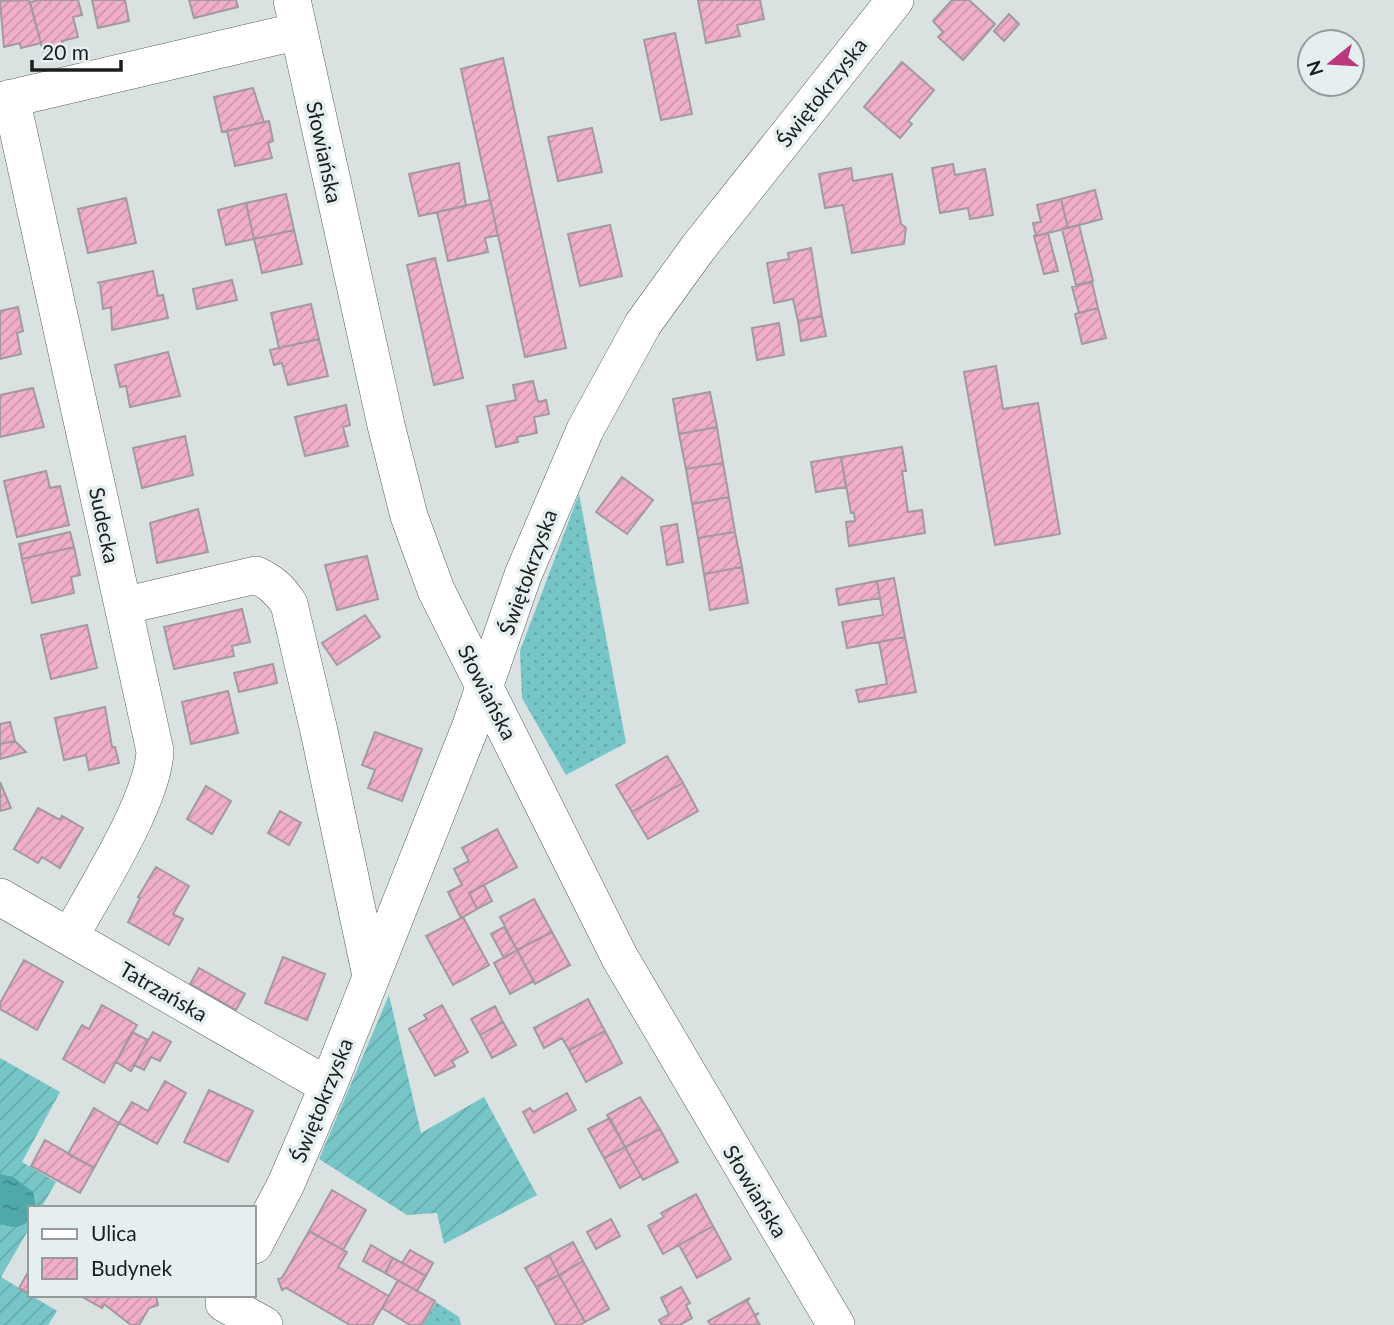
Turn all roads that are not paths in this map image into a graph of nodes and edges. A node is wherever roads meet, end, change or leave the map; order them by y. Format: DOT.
graph roads {
  1 [pos="895,0"];
  2 [pos="295,16"];
  3 [pos="6,99"];
  4 [pos="123,606"];
  5 [pos="485,688"];
  6 [pos="0,897"];
  7 [pos="70,937"];
  8 [pos="371,976"];
  9 [pos="328,1086"];
  10 [pos="256,1241"];
  11 [pos="221,1308"];
  12 [pos="264,1325"];
  13 [pos="836,1325"];
  1 -- 5 [label="street, Świętokrzyska"];
  2 -- 3 [label="street"];
  2 -- 5 [label="street, Słowiańska"];
  3 -- 4 [label="street, Sudecka"];
  4 -- 7 [label="street, Sudecka"];
  4 -- 8 [label="street"];
  5 -- 8 [label="street, Świętokrzyska"];
  5 -- 13 [label="street, Słowiańska"];
  6 -- 7 [label="street, Tatrzańska"];
  7 -- 9 [label="street, Tatrzańska"];
  8 -- 9 [label="street, Świętokrzyska"];
  9 -- 10 [label="street, Świętokrzyska"];
  11 -- 12 [label="street"];
}
